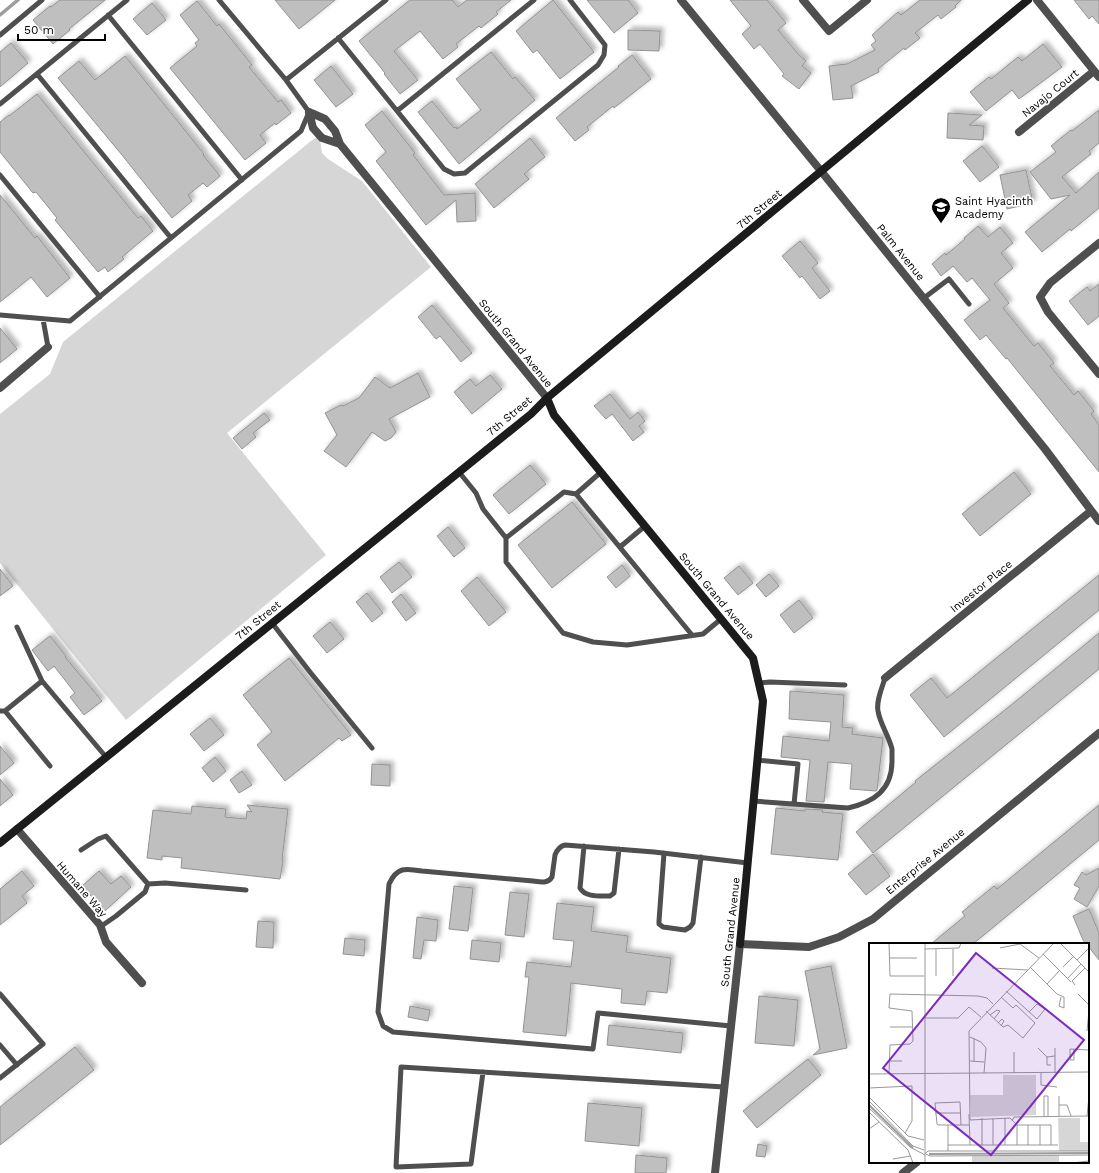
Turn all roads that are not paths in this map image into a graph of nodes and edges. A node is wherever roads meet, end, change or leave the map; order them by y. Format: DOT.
graph roads {
  1 [pos="42,0"];
  2 [pos="127,0"];
  3 [pos="219,0"];
  4 [pos="386,0"];
  5 [pos="534,0"];
  6 [pos="570,0"];
  7 [pos="681,0"];
  8 [pos="803,0"];
  9 [pos="867,0"];
  10 [pos="1028,0"];
  11 [pos="1037,0"];
  12 [pos="108,15"];
  13 [pos="0,35"];
  14 [pos="338,38"];
  15 [pos="37,74"];
  16 [pos="1097,74"];
  17 [pos="286,80"];
  18 [pos="0,104"];
  19 [pos="397,111"];
  20 [pos="308,112"];
  21 [pos="1019,132"];
  22 [pos="340,144"];
  23 [pos="821,171"];
  24 [pos="0,175"];
  25 [pos="242,180"];
  26 [pos="171,238"];
  27 [pos="1099,244"];
  28 [pos="100,297"];
  29 [pos="924,298"];
  30 [pos="969,304"];
  31 [pos="0,315"];
  32 [pos="43,319"];
  33 [pos="48,347"];
  34 [pos="1099,374"];
  35 [pos="0,388"];
  36 [pos="547,398"];
  37 [pos="459,472"];
  38 [pos="601,472"];
  39 [pos="576,494"];
  40 [pos="1091,511"];
  41 [pos="1099,521"];
  42 [pos="645,526"];
  43 [pos="506,538"];
  44 [pos="620,547"];
  45 [pos="721,619"];
  46 [pos="272,623"];
  47 [pos="17,626"];
  48 [pos="692,635"];
  49 [pos="885,678"];
  50 [pos="42,681"];
  51 [pos="759,683"];
  52 [pos="846,686"];
  53 [pos="3,711"];
  54 [pos="1099,733"];
  55 [pos="372,748"];
  56 [pos="106,757"];
  57 [pos="757,760"];
  58 [pos="50,766"];
  59 [pos="754,801"];
  60 [pos="794,804"];
  61 [pos="17,829"];
  62 [pos="0,843"];
  63 [pos="584,846"];
  64 [pos="619,849"];
  65 [pos="81,850"];
  66 [pos="664,853"];
  67 [pos="701,857"];
  68 [pos="748,863"];
  69 [pos="148,884"];
  70 [pos="246,890"];
  71 [pos="100,927"];
  72 [pos="740,944"];
  73 [pos="142,983"];
  74 [pos="0,994"];
  75 [pos="731,1026"];
  76 [pos="0,1045"];
  77 [pos="17,1064"];
  78 [pos="483,1072"];
  79 [pos="0,1078"];
  80 [pos="724,1087"];
  81 [pos="916,1163"];
  82 [pos="715,1173"];
  83 [pos="903,1173"];
  1 -- 13 [label="lane"];
  2 -- 12 [label="lane"];
  3 -- 17 [label="lane"];
  4 -- 14 [label="lane"];
  5 -- 19 [label="lane"];
  6 -- 19 [label="lane"];
  7 -- 23 [label="street, Palm Avenue"];
  8 -- 9 [label="street"];
  10 -- 23 [label="street, 7th Street"];
  11 -- 16 [label="street"];
  12 -- 15 [label="lane"];
  12 -- 25 [label="lane"];
  14 -- 17 [label="lane"];
  14 -- 19 [label="lane"];
  15 -- 18 [label="lane"];
  15 -- 26 [label="lane"];
  16 -- 21 [label="street, Navajo Court"];
  17 -- 20 [label="lane"];
  20 -- 22 [label="street, South Grand Avenue"];
  20 -- 22 [label="street"];
  20 -- 25 [label="lane"];
  22 -- 36 [label="street, South Grand Avenue"];
  23 -- 29 [label="street, Palm Avenue"];
  23 -- 36 [label="street, 7th Street"];
  24 -- 28 [label="lane"];
  25 -- 26 [label="lane"];
  26 -- 28 [label="lane"];
  27 -- 34 [label="street"];
  28 -- 32 [label="lane"];
  29 -- 30 [label="lane"];
  29 -- 40 [label="street, Palm Avenue"];
  31 -- 32 [label="lane"];
  32 -- 33 [label="lane"];
  33 -- 35 [label="street"];
  36 -- 37 [label="street, 7th Street"];
  36 -- 38 [label="street, South Grand Avenue"];
  37 -- 43 [label="lane"];
  37 -- 46 [label="street, 7th Street"];
  38 -- 39 [label="lane"];
  38 -- 42 [label="street, South Grand Avenue"];
  39 -- 43 [label="lane"];
  39 -- 44 [label="lane"];
  40 -- 41 [label="street, Palm Avenue"];
  40 -- 49 [label="street, Investor Place"];
  42 -- 44 [label="lane"];
  42 -- 45 [label="street, South Grand Avenue"];
  43 -- 48 [label="lane"];
  44 -- 48 [label="lane"];
  45 -- 48 [label="lane"];
  45 -- 51 [label="street, South Grand Avenue"];
  46 -- 55 [label="lane"];
  46 -- 56 [label="street, 7th Street"];
  47 -- 50 [label="lane"];
  49 -- 60 [label="lane"];
  50 -- 53 [label="lane"];
  50 -- 56 [label="lane"];
  51 -- 52 [label="lane"];
  51 -- 57 [label="street, South Grand Avenue"];
  53 -- 58 [label="lane"];
  54 -- 72 [label="street, Enterprise Avenue"];
  56 -- 61 [label="street, 7th Street"];
  57 -- 59 [label="street, South Grand Avenue"];
  57 -- 60 [label="lane"];
  59 -- 60 [label="lane"];
  59 -- 68 [label="street, South Grand Avenue"];
  61 -- 62 [label="street, 7th Street"];
  61 -- 71 [label="street, Humane Way"];
  63 -- 64 [label="lane"];
  63 -- 64 [label="lane"];
  63 -- 75 [label="lane"];
  64 -- 66 [label="lane"];
  65 -- 69 [label="lane"];
  66 -- 67 [label="lane"];
  66 -- 67 [label="lane"];
  67 -- 68 [label="lane"];
  68 -- 72 [label="street, South Grand Avenue"];
  69 -- 70 [label="lane"];
  69 -- 71 [label="lane"];
  71 -- 73 [label="street, Humane Way"];
  72 -- 75 [label="street, South Grand Avenue"];
  74 -- 77 [label="lane"];
  75 -- 80 [label="street, South Grand Avenue"];
  76 -- 77 [label="lane"];
  77 -- 79 [label="lane"];
  78 -- 78 [label="lane"];
  78 -- 80 [label="lane"];
  80 -- 82 [label="street, South Grand Avenue"];
  81 -- 83 [label="street"];
}
